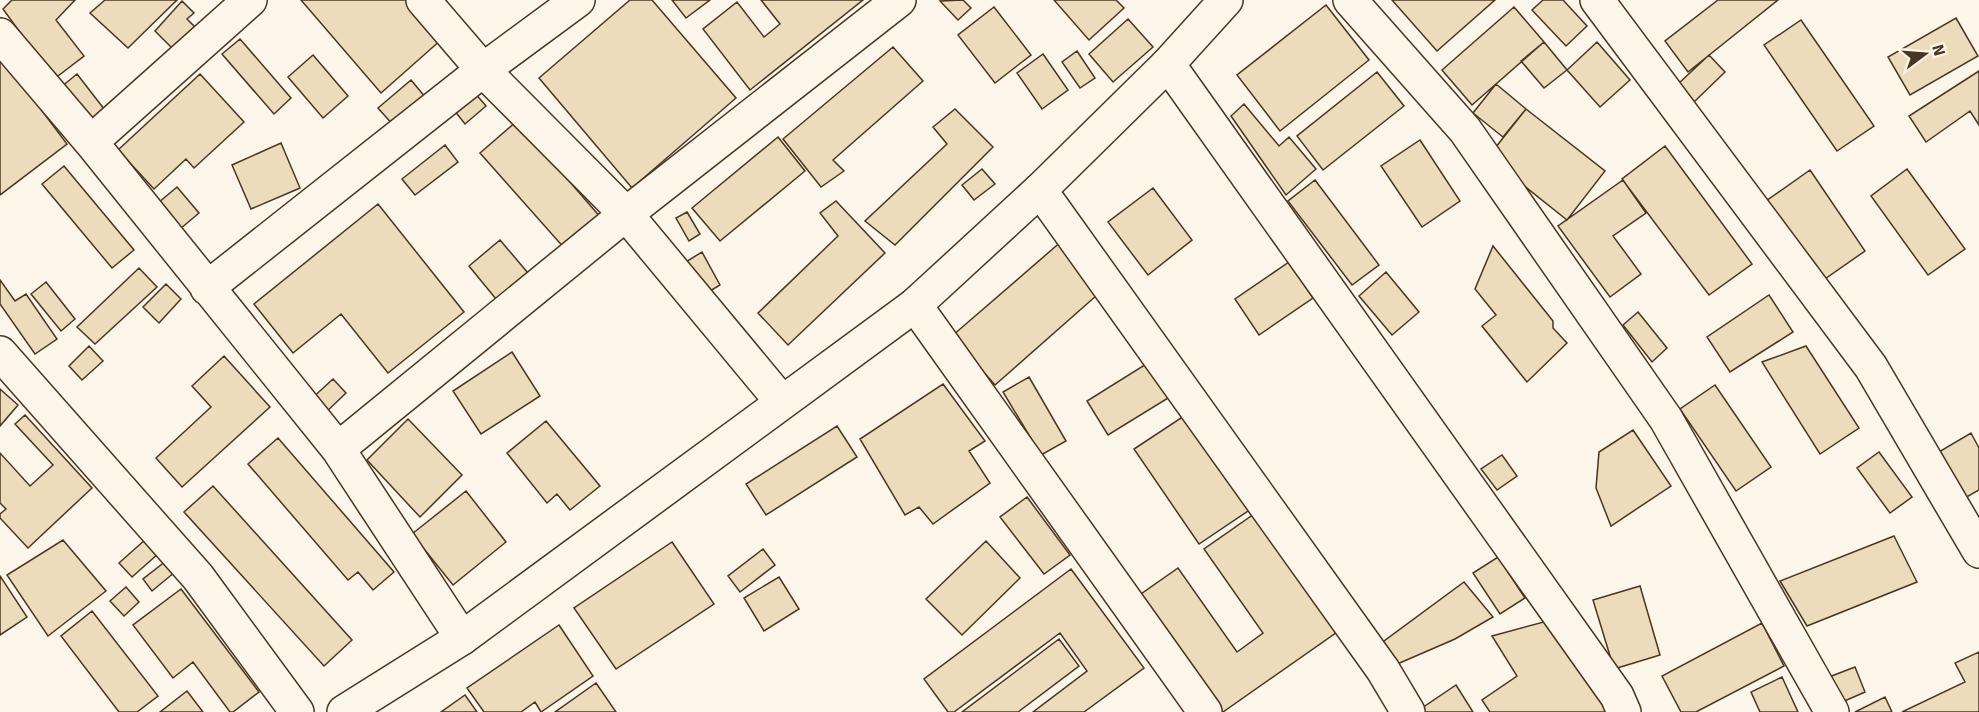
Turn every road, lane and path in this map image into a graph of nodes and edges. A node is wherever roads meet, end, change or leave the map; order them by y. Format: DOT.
graph roads {
  1 [pos="250,0"];
  2 [pos="423,0"];
  3 [pos="578,0"];
  4 [pos="898,0"];
  5 [pos="1226,0"];
  6 [pos="1350,0"];
  7 [pos="1597,0"];
  8 [pos="0,35"];
  9 [pos="1168,64"];
  10 [pos="483,70"];
  11 [pos="91,142"];
  12 [pos="1040,190"];
  13 [pos="626,214"];
  14 [pos="207,288"];
  15 [pos="915,305"];
  16 [pos="0,353"];
  17 [pos="782,402"];
  18 [pos="338,449"];
  19 [pos="1979,551"];
  20 [pos="462,638"];
  21 [pos="297,712"];
  22 [pos="344,712"];
  23 [pos="1205,712"];
  24 [pos="1408,712"];
  25 [pos="1624,712"];
  26 [pos="1832,712"];
  1 -- 11 [label="street"];
  2 -- 10 [label="street"];
  3 -- 10 [label="street"];
  4 -- 13 [label="street"];
  5 -- 9 [label="street"];
  6 -- 26 [label="street"];
  7 -- 19 [label="street"];
  8 -- 11 [label="street"];
  9 -- 12 [label="street"];
  9 -- 25 [label="street"];
  10 -- 13 [label="street"];
  10 -- 14 [label="street"];
  11 -- 14 [label="street"];
  12 -- 15 [label="street"];
  12 -- 24 [label="street"];
  13 -- 17 [label="street"];
  13 -- 18 [label="street"];
  14 -- 18 [label="street"];
  15 -- 17 [label="street"];
  15 -- 23 [label="street"];
  16 -- 21 [label="street"];
  17 -- 20 [label="street"];
  18 -- 20 [label="street"];
  20 -- 22 [label="street"];
}
